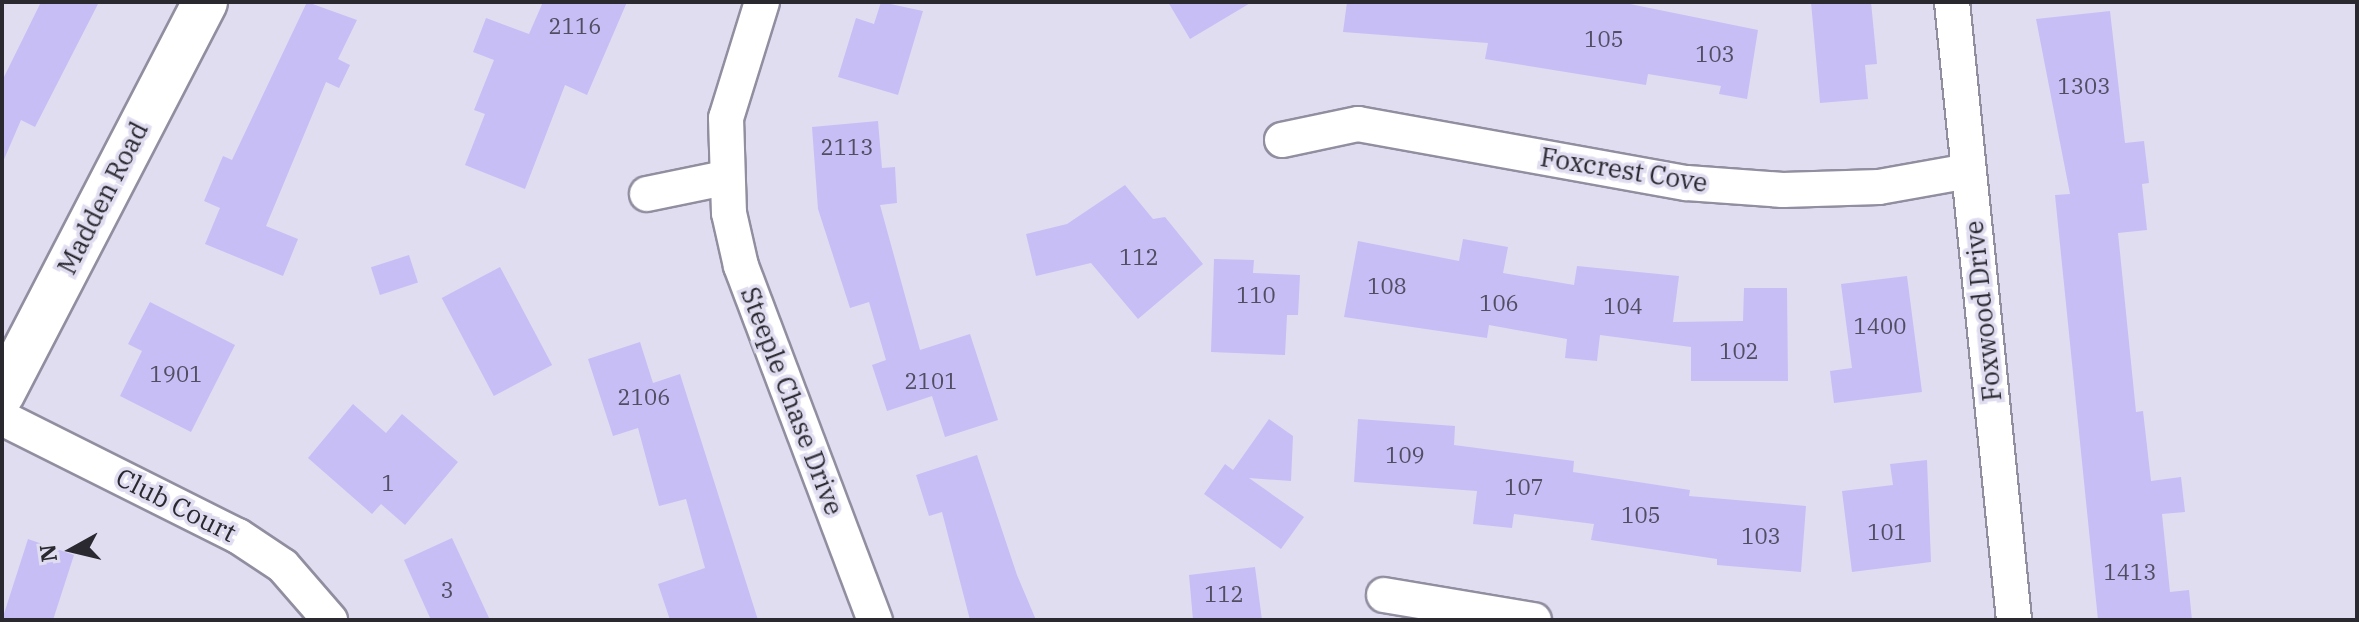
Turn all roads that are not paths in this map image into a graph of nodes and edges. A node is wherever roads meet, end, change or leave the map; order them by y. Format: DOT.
graph roads {
  1 [pos="205,2"];
  2 [pos="762,2"];
  3 [pos="1952,2"];
  4 [pos="1282,140"];
  5 [pos="1969,171"];
  6 [pos="724,178"];
  7 [pos="647,194"];
  8 [pos="2,394"];
  9 [pos="2,418"];
  10 [pos="1384,595"];
  11 [pos="330,620"];
  12 [pos="875,620"];
  13 [pos="1534,620"];
  14 [pos="2014,620"];
  1 -- 8 [label="street, Madden Road"];
  2 -- 6 [label="street, Steeple Chase Drive"];
  3 -- 5 [label="street, Foxwood Drive"];
  4 -- 5 [label="street, Foxcrest Cove"];
  5 -- 14 [label="street, Foxwood Drive"];
  6 -- 7 [label="street"];
  6 -- 12 [label="street, Steeple Chase Drive"];
  9 -- 11 [label="street, Club Court"];
  10 -- 13 [label="street"];
}
